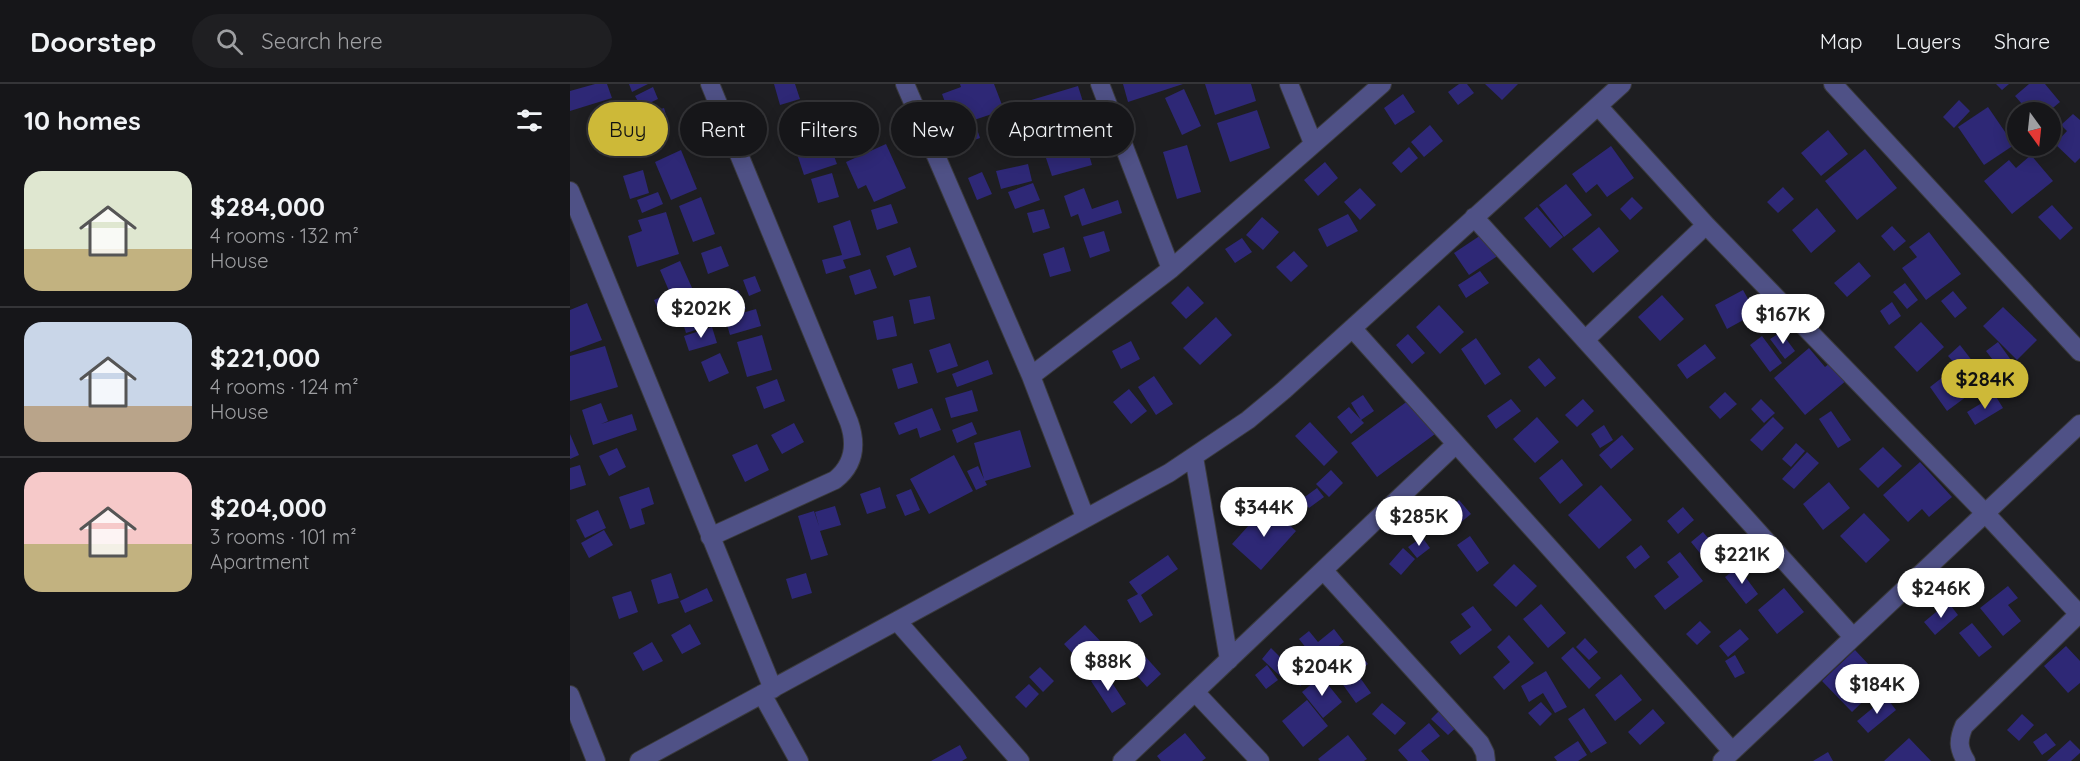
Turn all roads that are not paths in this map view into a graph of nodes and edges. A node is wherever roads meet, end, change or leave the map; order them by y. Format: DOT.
graph roads {
  1 [pos="710,84"];
  2 [pos="904,84"];
  3 [pos="1100,84"];
  4 [pos="1289,84"];
  5 [pos="1382,84"];
  6 [pos="1622,84"];
  7 [pos="1833,84"];
  8 [pos="1598,106"];
  9 [pos="1313,143"];
  10 [pos="570,191"];
  11 [pos="1474,217"];
  12 [pos="1706,225"];
  13 [pos="1172,269"];
  14 [pos="1353,328"];
  15 [pos="1586,340"];
  16 [pos="2080,352"];
  17 [pos="1031,376"];
  18 [pos="2080,424"];
  19 [pos="1456,444"];
  20 [pos="1194,457"];
  21 [pos="1986,514"];
  22 [pos="1085,517"];
  23 [pos="710,537"];
  24 [pos="1324,571"];
  25 [pos="2080,614"];
  26 [pos="897,621"];
  27 [pos="1853,637"];
  28 [pos="1229,660"];
  29 [pos="767,692"];
  30 [pos="1195,692"];
  31 [pos="570,695"];
  32 [pos="1727,756"];
  33 [pos="596,761"];
  34 [pos="639,761"];
  35 [pos="799,761"];
  36 [pos="1020,761"];
  37 [pos="1122,761"];
  38 [pos="1260,761"];
  39 [pos="1486,761"];
  40 [pos="1966,761"];
  1 -- 23 [label="street"];
  2 -- 17 [label="street"];
  3 -- 13 [label="street"];
  4 -- 9 [label="street"];
  5 -- 9 [label="street"];
  6 -- 8 [label="street"];
  7 -- 16 [label="street"];
  8 -- 11 [label="street"];
  8 -- 12 [label="street"];
  9 -- 13 [label="street"];
  10 -- 23 [label="street"];
  11 -- 14 [label="street"];
  11 -- 15 [label="street"];
  12 -- 15 [label="street"];
  12 -- 21 [label="street"];
  13 -- 17 [label="street"];
  14 -- 19 [label="street"];
  14 -- 20 [label="street"];
  15 -- 27 [label="street"];
  17 -- 22 [label="street"];
  18 -- 21 [label="street"];
  19 -- 24 [label="street"];
  19 -- 32 [label="street"];
  20 -- 22 [label="street"];
  20 -- 28 [label="street"];
  21 -- 25 [label="street"];
  21 -- 27 [label="street"];
  22 -- 26 [label="street"];
  23 -- 29 [label="street"];
  24 -- 28 [label="street"];
  24 -- 39 [label="street"];
  25 -- 40 [label="street"];
  26 -- 29 [label="street"];
  26 -- 36 [label="street"];
  27 -- 32 [label="street"];
  28 -- 30 [label="street"];
  29 -- 34 [label="street"];
  29 -- 35 [label="street"];
  30 -- 37 [label="street"];
  30 -- 38 [label="street"];
  31 -- 33 [label="street"];
}
